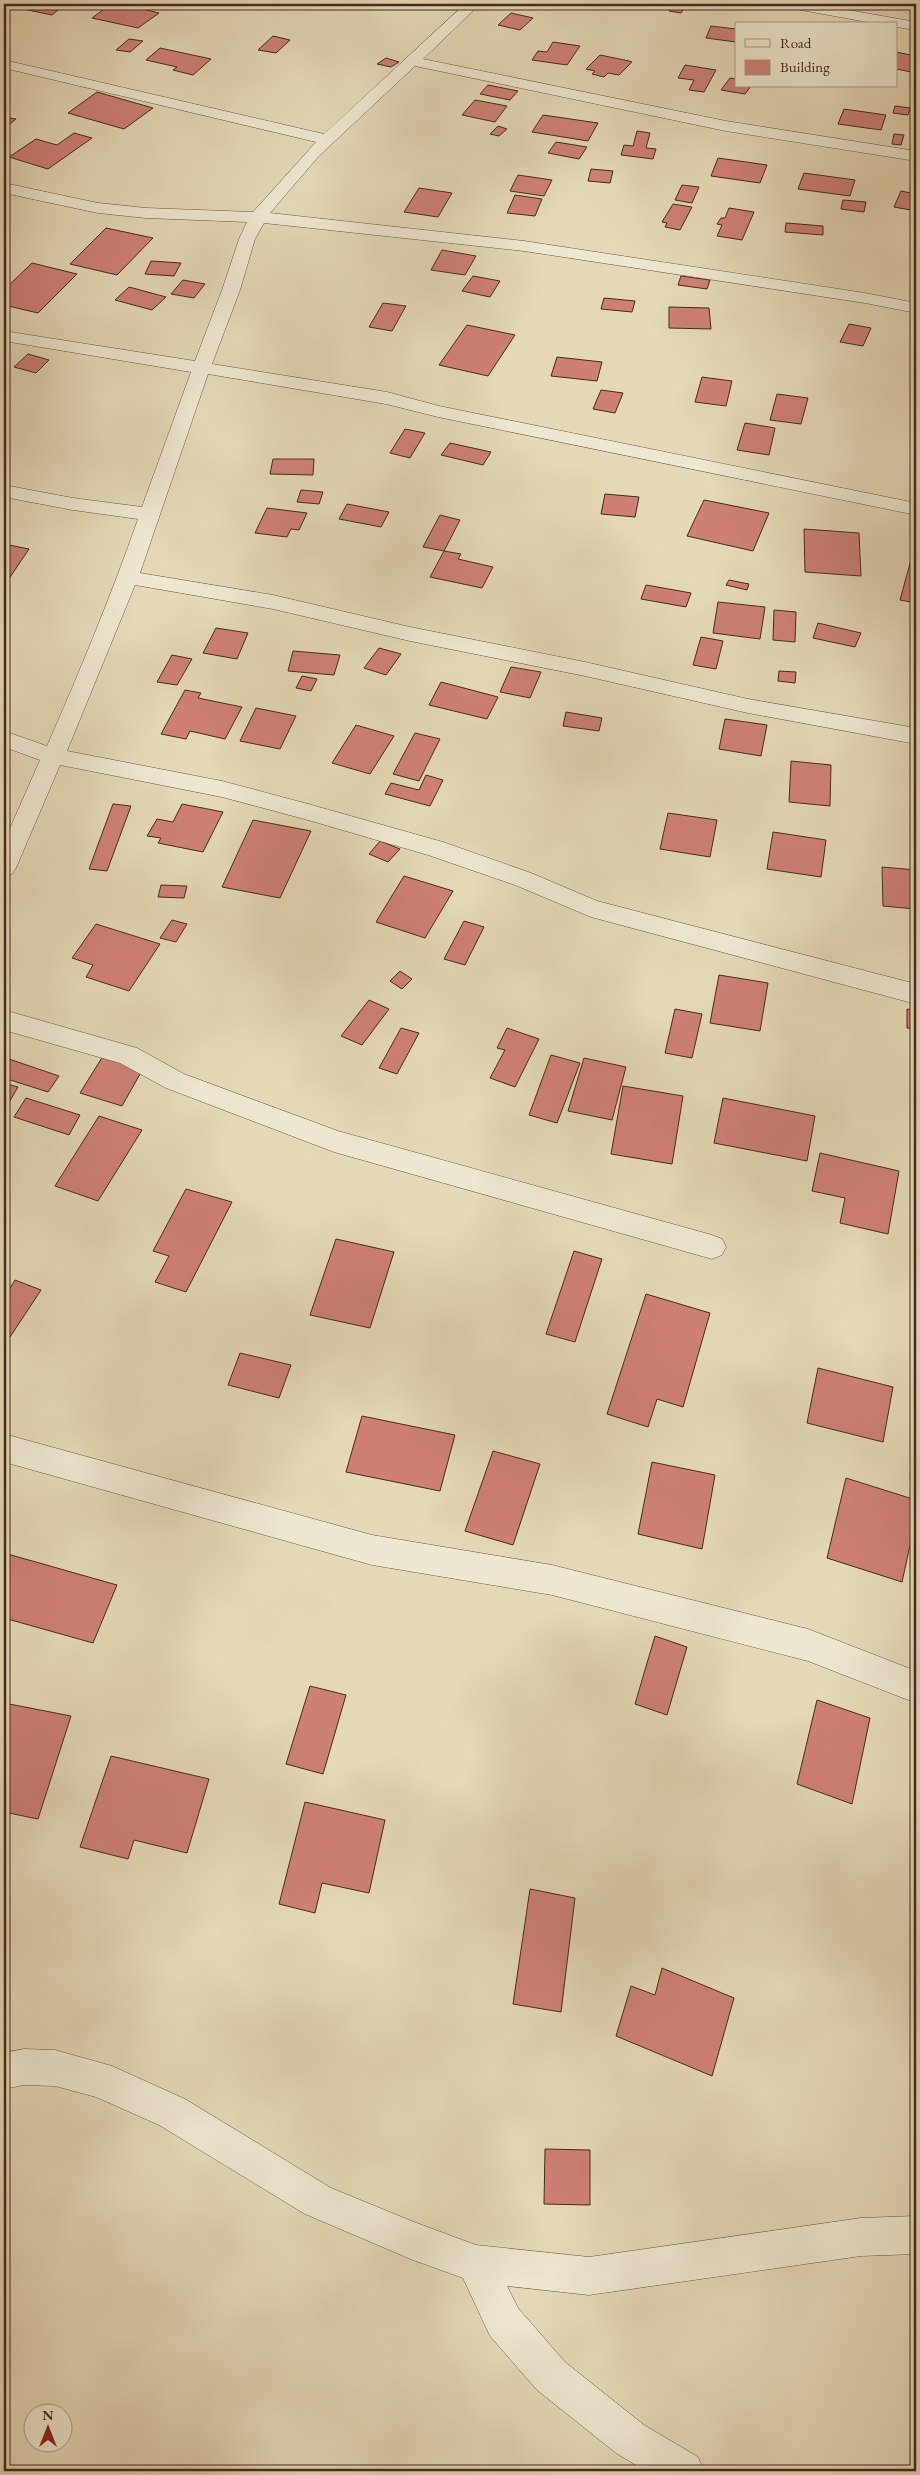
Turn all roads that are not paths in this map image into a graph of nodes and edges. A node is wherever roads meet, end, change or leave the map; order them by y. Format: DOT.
graph roads {
  1 [pos="474,4"];
  2 [pos="790,4"];
  3 [pos="893,22"];
  4 [pos="898,23"];
  5 [pos="916,26"];
  6 [pos="412,61"];
  7 [pos="4,64"];
  8 [pos="327,140"];
  9 [pos="916,156"];
  10 [pos="4,188"];
  11 [pos="258,217"];
  12 [pos="916,308"];
  13 [pos="4,336"];
  14 [pos="203,367"];
  15 [pos="4,491"];
  16 [pos="916,508"];
  17 [pos="147,514"];
  18 [pos="128,576"];
  19 [pos="916,736"];
  20 [pos="4,739"];
  21 [pos="53,756"];
  22 [pos="4,868"];
  23 [pos="916,994"];
  24 [pos="4,1020"];
  25 [pos="712,1247"];
  26 [pos="4,1448"];
  27 [pos="916,1687"];
  28 [pos="4,2071"];
  29 [pos="916,2235"];
  30 [pos="476,2264"];
  31 [pos="684,2471"];
  1 -- 6 [label="street"];
  2 -- 3 [label="street"];
  4 -- 5 [label="street"];
  6 -- 8 [label="street"];
  6 -- 9 [label="street"];
  7 -- 8 [label="street"];
  8 -- 11 [label="street"];
  10 -- 11 [label="street"];
  11 -- 12 [label="street"];
  11 -- 14 [label="street"];
  13 -- 14 [label="street"];
  14 -- 16 [label="street"];
  14 -- 17 [label="street"];
  15 -- 17 [label="street"];
  17 -- 18 [label="street"];
  18 -- 19 [label="street"];
  18 -- 21 [label="street"];
  20 -- 21 [label="street"];
  21 -- 22 [label="street"];
  21 -- 23 [label="street"];
  24 -- 25 [label="street"];
  26 -- 27 [label="street"];
  28 -- 30 [label="street"];
  29 -- 30 [label="street"];
  30 -- 31 [label="street"];
}
